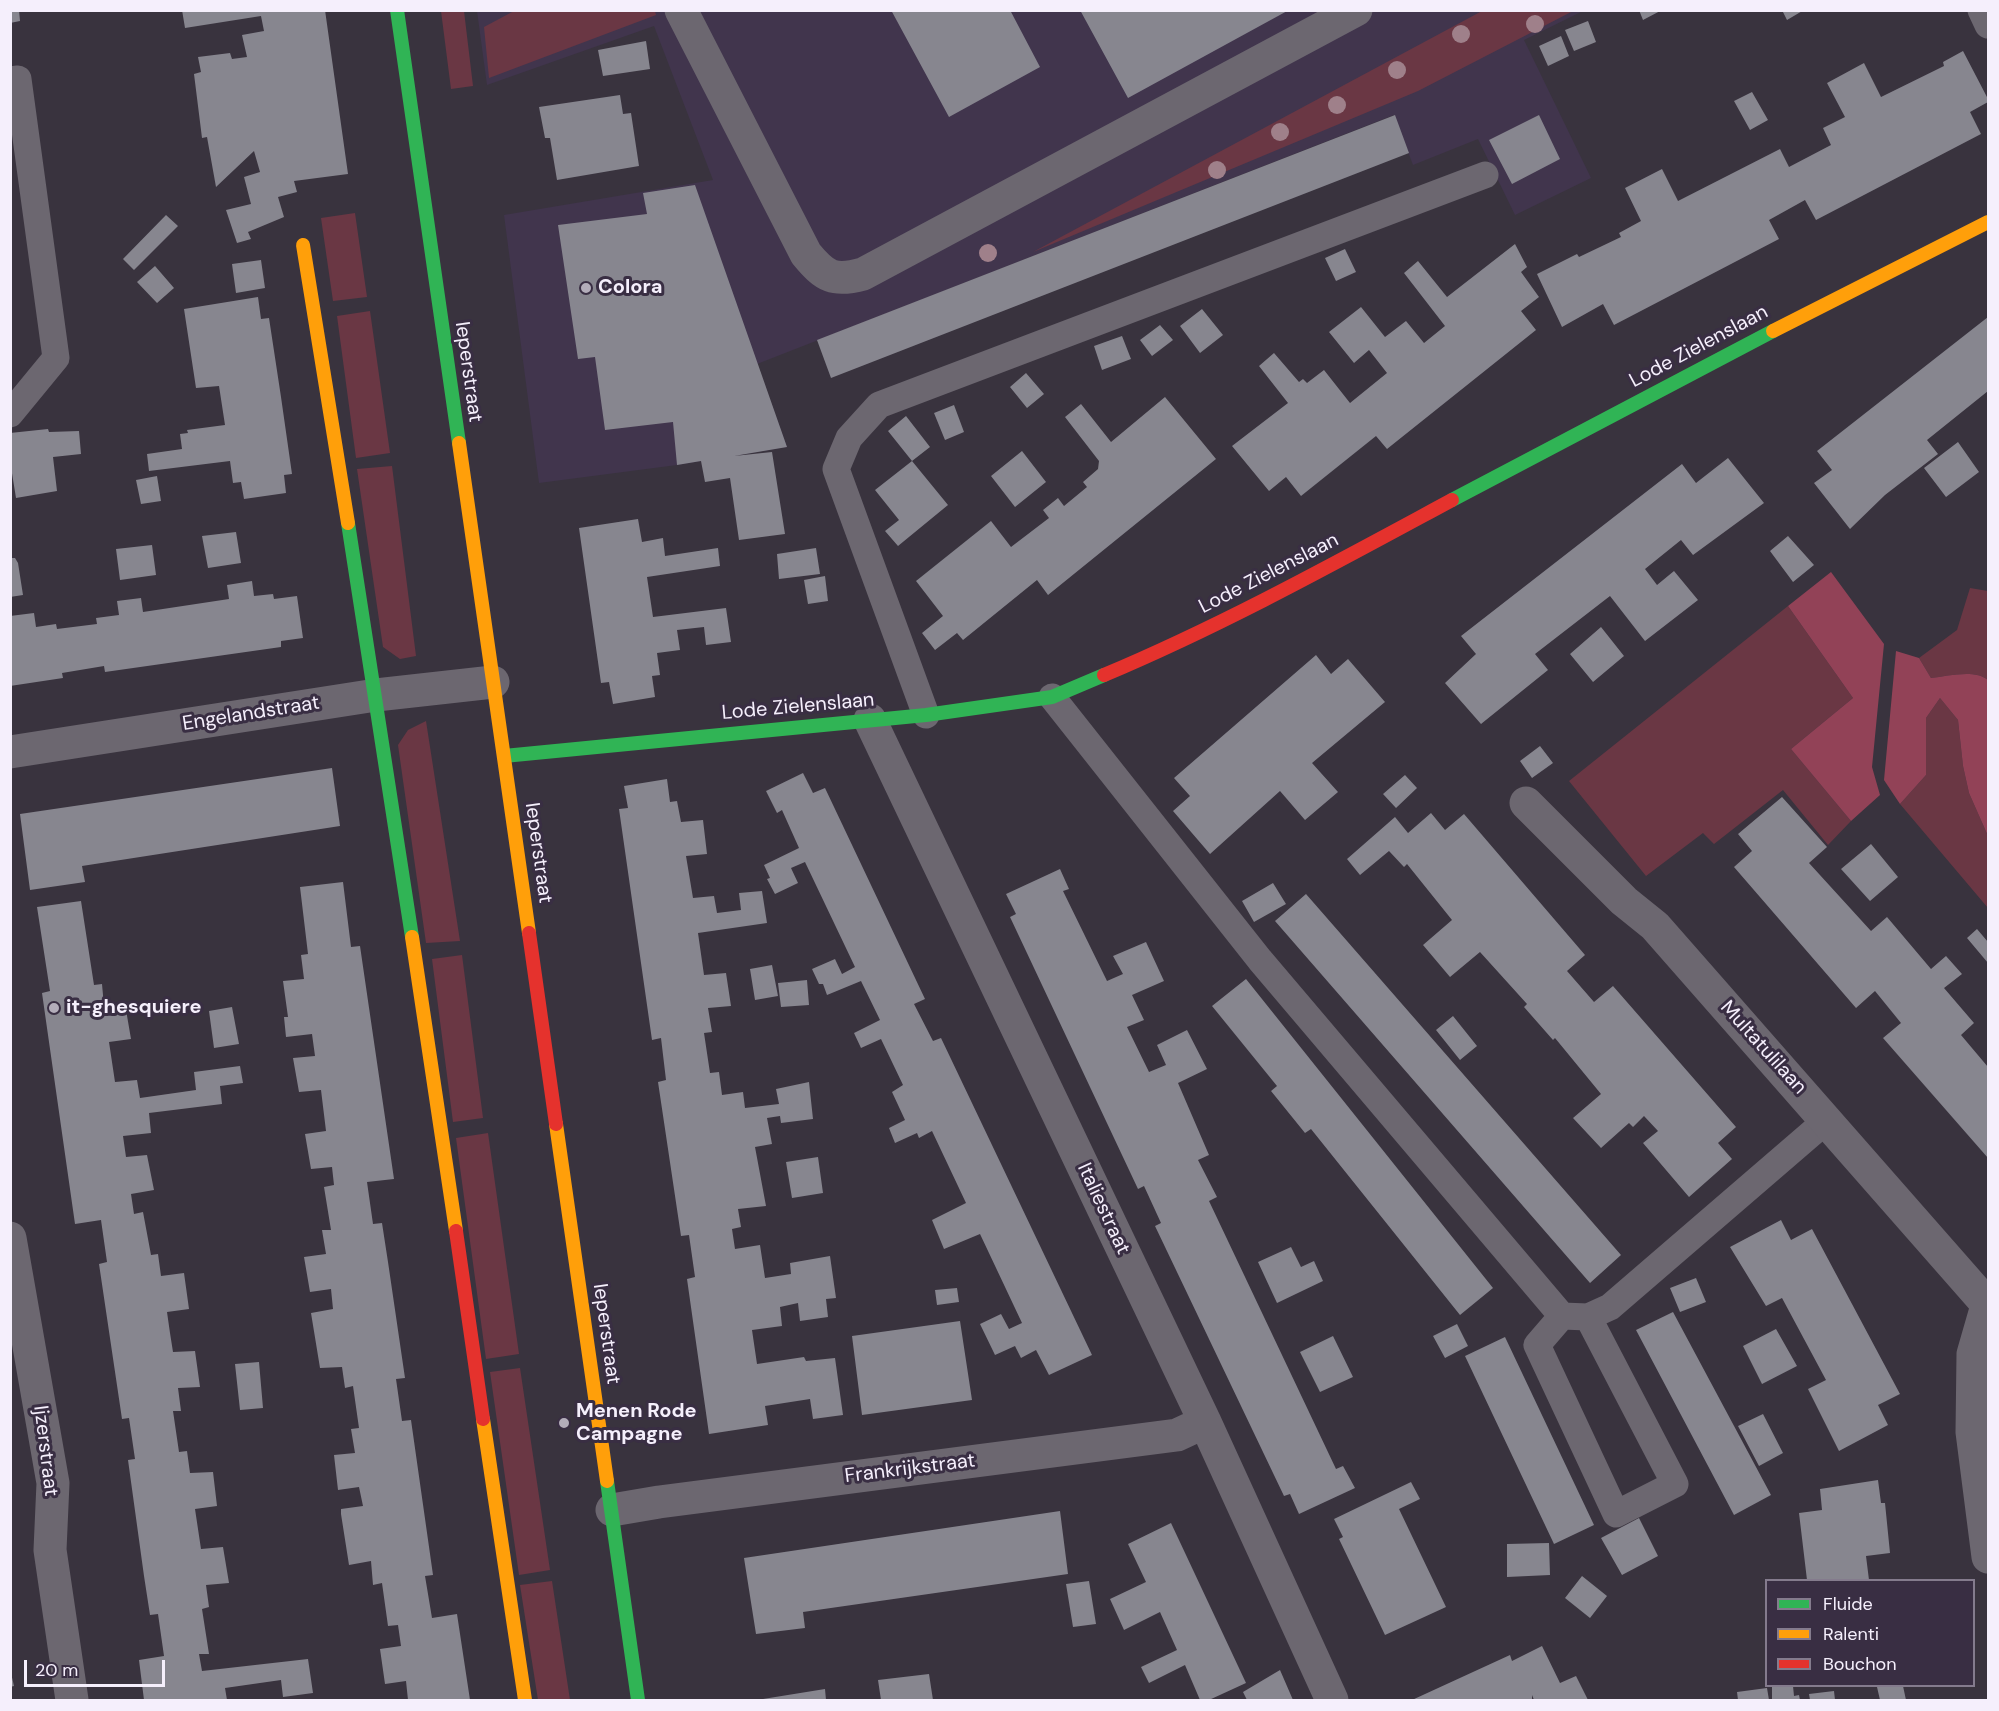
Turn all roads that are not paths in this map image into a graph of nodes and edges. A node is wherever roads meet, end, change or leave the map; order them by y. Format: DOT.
graph roads {
  1 [pos="397,10"];
  2 [pos="681,10"];
  3 [pos="1356,10"];
  4 [pos="1981,10"];
  5 [pos="1989,25"];
  6 [pos="10,80"];
  7 [pos="1485,175"];
  8 [pos="1989,222"];
  9 [pos="303,246"];
  10 [pos="10,414"];
  11 [pos="493,682"];
  12 [pos="376,695"];
  13 [pos="1052,697"];
  14 [pos="926,715"];
  15 [pos="870,720"];
  16 [pos="10,752"];
  17 [pos="504,756"];
  18 [pos="1526,803"];
  19 [pos="1827,1120"];
  20 [pos="10,1238"];
  21 [pos="16,1300"];
  22 [pos="1988,1303"];
  23 [pos="1575,1317"];
  24 [pos="1205,1422"];
  25 [pos="612,1510"];
  26 [pos="1989,1557"];
  27 [pos="72,1701"];
  28 [pos="525,1701"];
  29 [pos="638,1701"];
  30 [pos="1332,1701"];
  1 -- 11 [label="street, Ieperstraat"];
  2 -- 3 [label="street"];
  4 -- 5 [label="lane"];
  6 -- 10 [label="lane"];
  7 -- 14 [label="lane"];
  8 -- 13 [label="street, Lode Zielenslaan"];
  9 -- 12 [label="street"];
  11 -- 12 [label="street, Engelandstraat"];
  11 -- 17 [label="street, Ieperstraat"];
  12 -- 16 [label="street, Engelandstraat"];
  12 -- 28 [label="street"];
  13 -- 14 [label="street, Lode Zielenslaan"];
  13 -- 23 [label="lane"];
  14 -- 15 [label="street, Lode Zielenslaan"];
  15 -- 17 [label="street, Lode Zielenslaan"];
  15 -- 24 [label="street, Italiestraat"];
  17 -- 25 [label="street, Ieperstraat"];
  18 -- 19 [label="street, Multatulilaan"];
  19 -- 22 [label="street, Multatulilaan"];
  19 -- 23 [label="lane"];
  20 -- 21 [label="street, Ijzerstraat"];
  21 -- 27 [label="street, Ijzerstraat"];
  22 -- 26 [label="street"];
  23 -- 23 [label="lane"];
  24 -- 25 [label="street, Frankrijkstraat"];
  24 -- 30 [label="street, Italiestraat"];
  25 -- 29 [label="street, Ieperstraat"];
}
